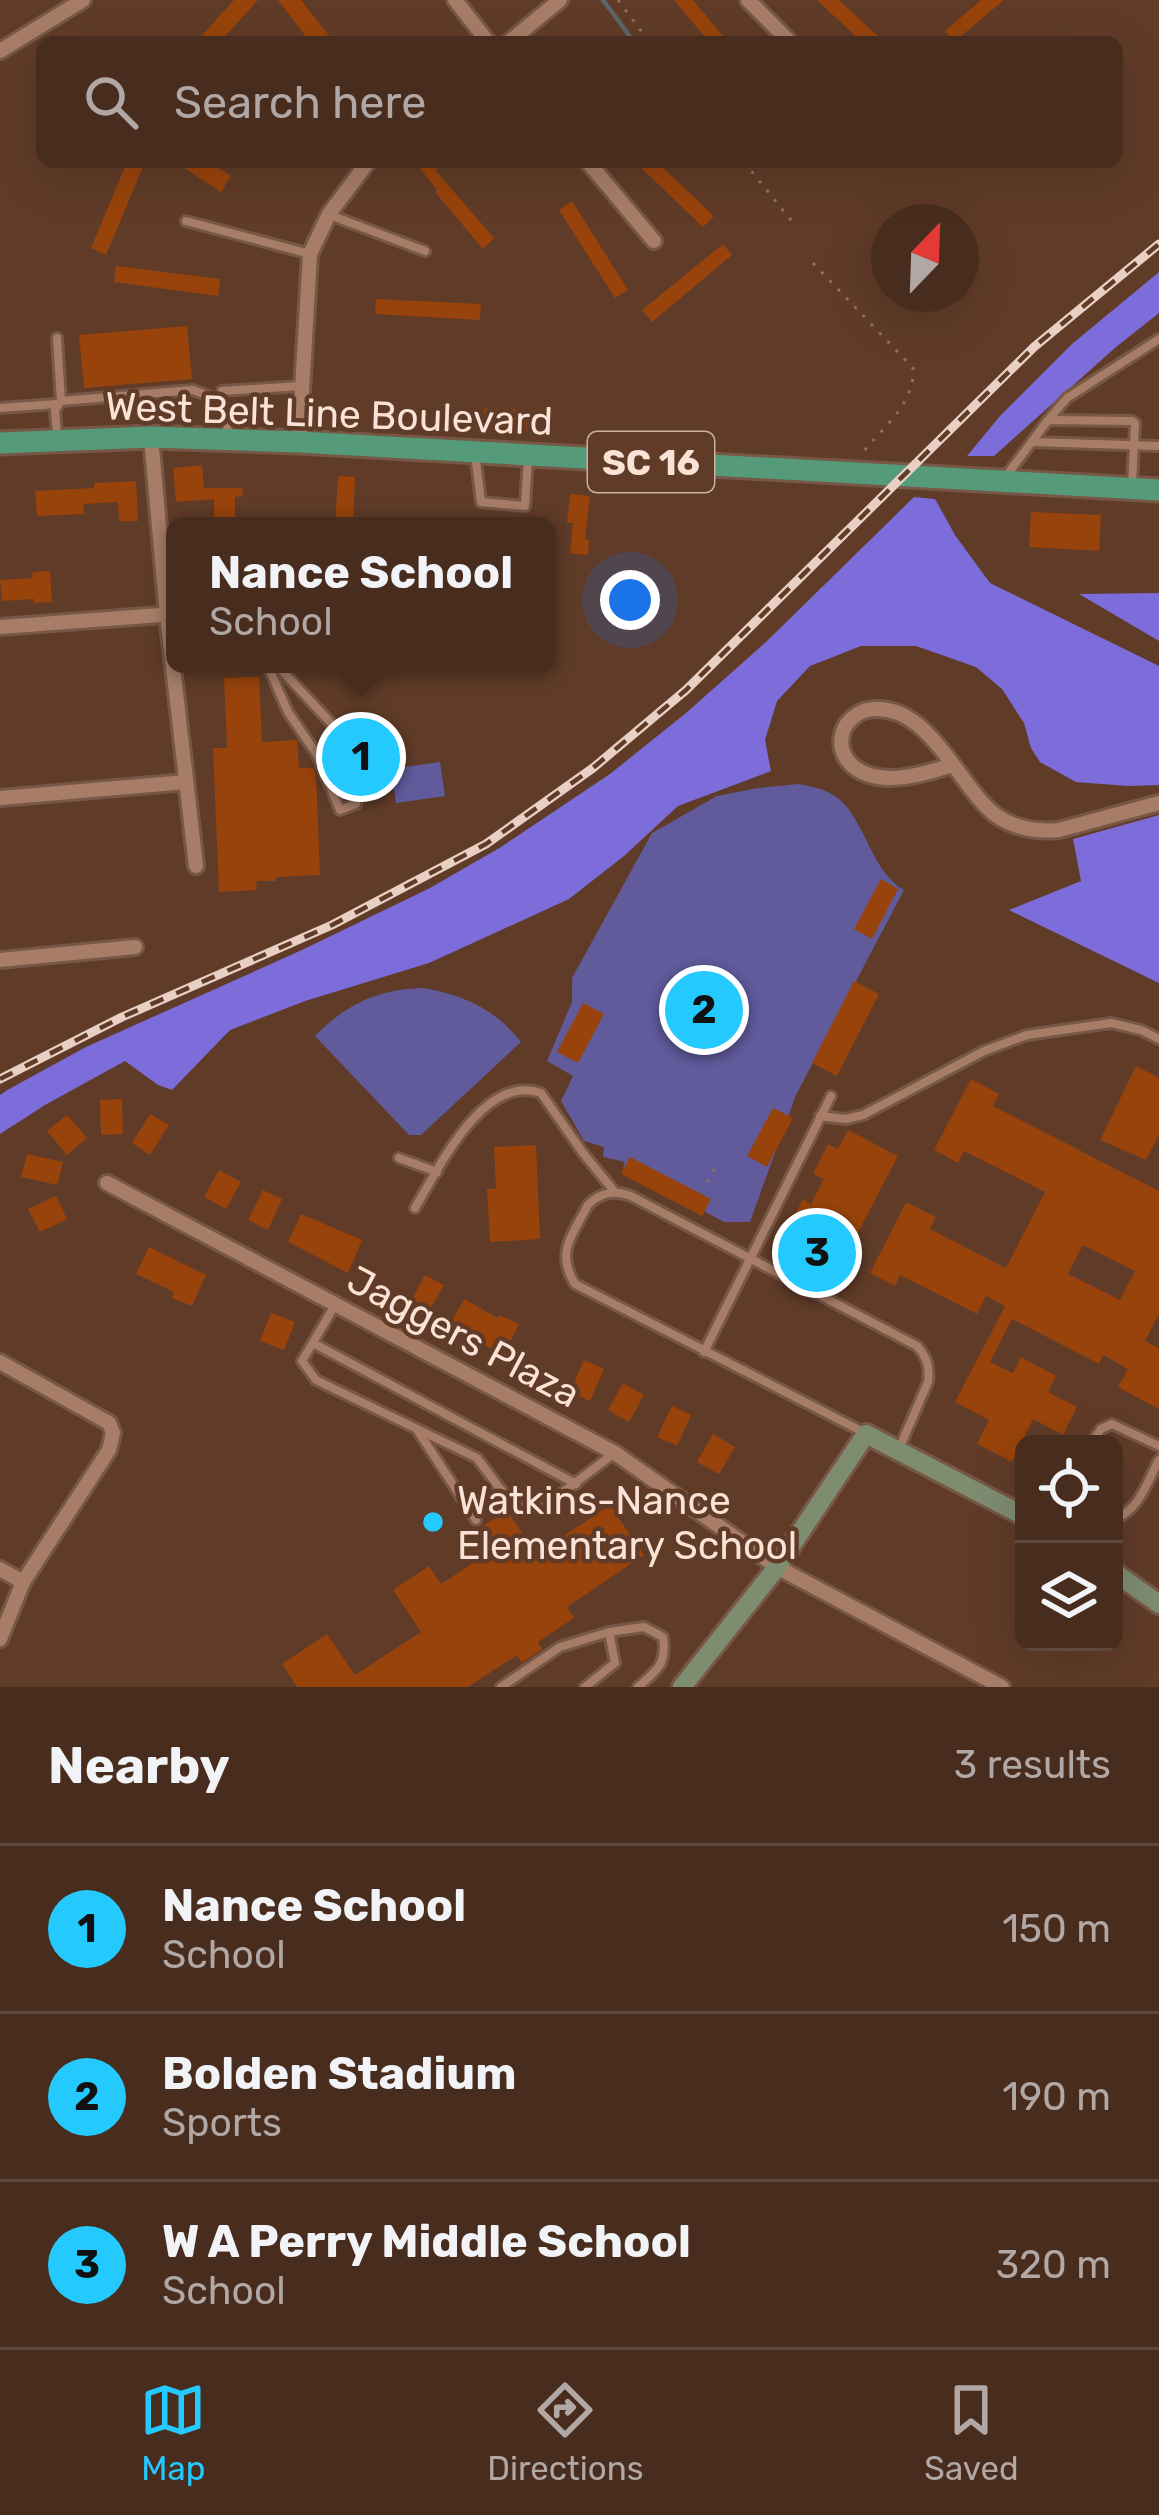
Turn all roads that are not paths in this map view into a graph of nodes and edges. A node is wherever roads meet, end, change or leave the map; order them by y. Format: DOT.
graph roads {
  1 [pos="83,0"];
  2 [pos="455,0"];
  3 [pos="560,0"];
  4 [pos="748,0"];
  5 [pos="483,36"];
  6 [pos="515,36"];
  7 [pos="784,36"];
  8 [pos="0,51"];
  9 [pos="363,168"];
  10 [pos="593,168"];
  11 [pos="328,214"];
  12 [pos="186,221"];
  13 [pos="654,242"];
  14 [pos="425,251"];
  15 [pos="310,254"];
  16 [pos="57,338"];
  17 [pos="1159,338"];
  18 [pos="302,386"];
  19 [pos="222,391"];
  20 [pos="59,403"];
  21 [pos="0,408"];
  22 [pos="1048,420"];
  23 [pos="151,437"];
  24 [pos="228,440"];
  25 [pos="57,441"];
  26 [pos="299,442"];
  27 [pos="1032,442"];
  28 [pos="0,443"];
  29 [pos="1134,446"];
  30 [pos="1159,446"];
  31 [pos="475,452"];
  32 [pos="528,455"];
  33 [pos="1003,481"];
  34 [pos="1132,489"];
  35 [pos="1159,490"];
  36 [pos="166,570"];
  37 [pos="166,615"];
  38 [pos="0,626"];
  39 [pos="176,673"];
  40 [pos="275,673"];
  41 [pos="281,673"];
  42 [pos="952,764"];
  43 [pos="186,782"];
  44 [pos="0,798"];
  45 [pos="1159,803"];
  46 [pos="196,866"];
  47 [pos="135,947"];
  48 [pos="0,960"];
  49 [pos="1159,1039"];
  50 [pos="830,1096"];
  51 [pos="820,1117"];
  52 [pos="399,1158"];
  53 [pos="437,1172"];
  54 [pos="107,1183"];
  55 [pos="614,1191"];
  56 [pos="416,1208"];
  57 [pos="752,1258"];
  58 [pos="335,1305"];
  59 [pos="313,1343"];
  60 [pos="704,1352"];
  61 [pos="0,1362"];
  62 [pos="418,1430"];
  63 [pos="866,1434"];
  64 [pos="1097,1435"];
  65 [pos="1159,1446"];
  66 [pos="898,1450"];
  67 [pos="615,1453"];
  68 [pos="1159,1460"];
  69 [pos="576,1484"];
  70 [pos="1015,1510"];
  71 [pos="1123,1516"];
  72 [pos="476,1520"];
  73 [pos="777,1567"];
  74 [pos="0,1569"];
  75 [pos="1123,1578"];
  76 [pos="23,1582"];
  77 [pos="1159,1604"];
  78 [pos="609,1633"];
  79 [pos="0,1639"];
  80 [pos="501,1687"];
  81 [pos="585,1687"];
  82 [pos="638,1687"];
  83 [pos="682,1687"];
  84 [pos="1003,1687"];
  1 -- 8 [label="street"];
  2 -- 5 [label="street"];
  3 -- 6 [label="street"];
  4 -- 7 [label="street"];
  9 -- 11 [label="street"];
  10 -- 13 [label="street"];
  11 -- 14 [label="lane"];
  11 -- 15 [label="street"];
  12 -- 15 [label="lane"];
  15 -- 18 [label="street"];
  16 -- 20 [label="lane"];
  17 -- 22 [label="lane"];
  18 -- 19 [label="lane"];
  18 -- 26 [label="street"];
  20 -- 21 [label="lane"];
  20 -- 24 [label="lane"];
  20 -- 25 [label="lane"];
  22 -- 27 [label="lane"];
  22 -- 29 [label="lane"];
  23 -- 24 [label="main road, West Belt Line Boulevard / SC 16"];
  23 -- 25 [label="main road, West Belt Line Boulevard / SC 16"];
  23 -- 36 [label="street"];
  24 -- 26 [label="main road, West Belt Line Boulevard / SC 16"];
  25 -- 28 [label="main road, West Belt Line Boulevard / SC 16"];
  26 -- 31 [label="main road, West Belt Line Boulevard / SC 16"];
  27 -- 29 [label="lane"];
  27 -- 33 [label="lane"];
  29 -- 30 [label="lane"];
  29 -- 34 [label="lane"];
  31 -- 32 [label="main road, West Belt Line Boulevard / SC 16"];
  31 -- 32 [label="lane"];
  32 -- 33 [label="main road, West Belt Line Boulevard / SC 16"];
  33 -- 34 [label="main road, West Belt Line Boulevard / SC 16"];
  34 -- 35 [label="main road, West Belt Line Boulevard / SC 16"];
  37 -- 38 [label="street"];
  39 -- 43 [label="street"];
  40 -- 41 [label="lane"];
  42 -- 42 [label="street"];
  42 -- 45 [label="street"];
  43 -- 44 [label="street"];
  43 -- 46 [label="street"];
  47 -- 48 [label="street"];
  49 -- 51 [label="lane"];
  50 -- 51 [label="lane"];
  51 -- 57 [label="lane"];
  52 -- 53 [label="lane"];
  53 -- 55 [label="lane"];
  53 -- 56 [label="lane"];
  54 -- 58 [label="street, Jaggers Plaza"];
  55 -- 57 [label="lane"];
  55 -- 60 [label="lane"];
  57 -- 60 [label="lane"];
  57 -- 66 [label="lane"];
  58 -- 59 [label="lane"];
  58 -- 67 [label="street, Jaggers Plaza"];
  59 -- 62 [label="lane"];
  59 -- 69 [label="lane"];
  60 -- 63 [label="lane"];
  61 -- 76 [label="street"];
  62 -- 69 [label="lane"];
  62 -- 72 [label="lane"];
  63 -- 66 [label="street"];
  63 -- 73 [label="street"];
  64 -- 65 [label="lane"];
  66 -- 70 [label="street"];
  67 -- 69 [label="lane"];
  67 -- 73 [label="street, Jaggers Plaza"];
  68 -- 71 [label="lane"];
  73 -- 83 [label="street"];
  73 -- 84 [label="street, Jaggers Plaza"];
  74 -- 76 [label="street"];
  75 -- 77 [label="street"];
  76 -- 79 [label="street"];
  78 -- 80 [label="lane"];
  78 -- 81 [label="lane"];
  78 -- 82 [label="lane"];
}
